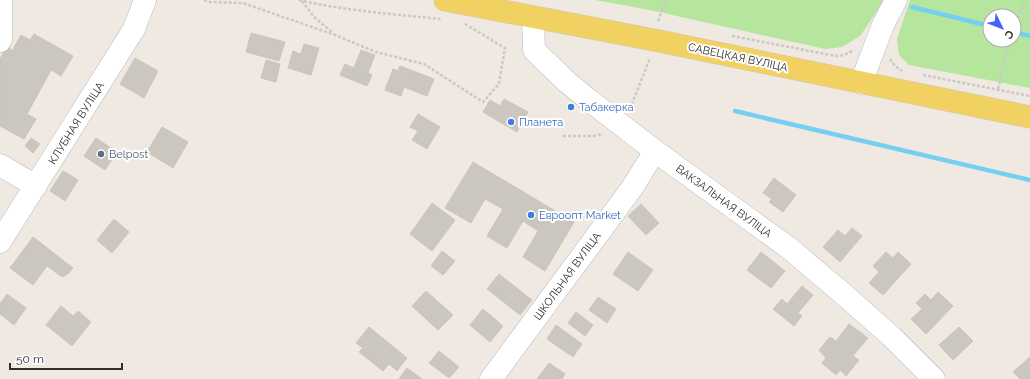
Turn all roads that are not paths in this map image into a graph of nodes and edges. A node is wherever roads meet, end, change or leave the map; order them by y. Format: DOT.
graph roads {
  1 [pos="1,0"];
  2 [pos="145,0"];
  3 [pos="896,0"];
  4 [pos="446,10"];
  5 [pos="533,17"];
  6 [pos="0,41"];
  7 [pos="861,83"];
  8 [pos="1030,117"];
  9 [pos="655,151"];
  10 [pos="0,165"];
  11 [pos="36,186"];
  12 [pos="0,242"];
  13 [pos="490,379"];
  14 [pos="934,379"];
  1 -- 6 [label="street"];
  2 -- 11 [label="street, КЛУБНАЯ ВУЛІЦА"];
  3 -- 7 [label="street"];
  4 -- 5 [label="main road, САВЕЦКАЯ ВУЛІЦА"];
  5 -- 7 [label="main road, САВЕЦКАЯ ВУЛІЦА"];
  5 -- 9 [label="street, ВАКЗАЛЬНАЯ ВУЛІЦА"];
  7 -- 8 [label="main road, САВЕЦКАЯ ВУЛІЦА"];
  9 -- 13 [label="street, ШКОЛЬНАЯ ВУЛІЦА"];
  9 -- 14 [label="street, ВАКЗАЛЬНАЯ ВУЛІЦА"];
  10 -- 11 [label="street"];
  11 -- 12 [label="street, КЛУБНАЯ ВУЛІЦА"];
}
